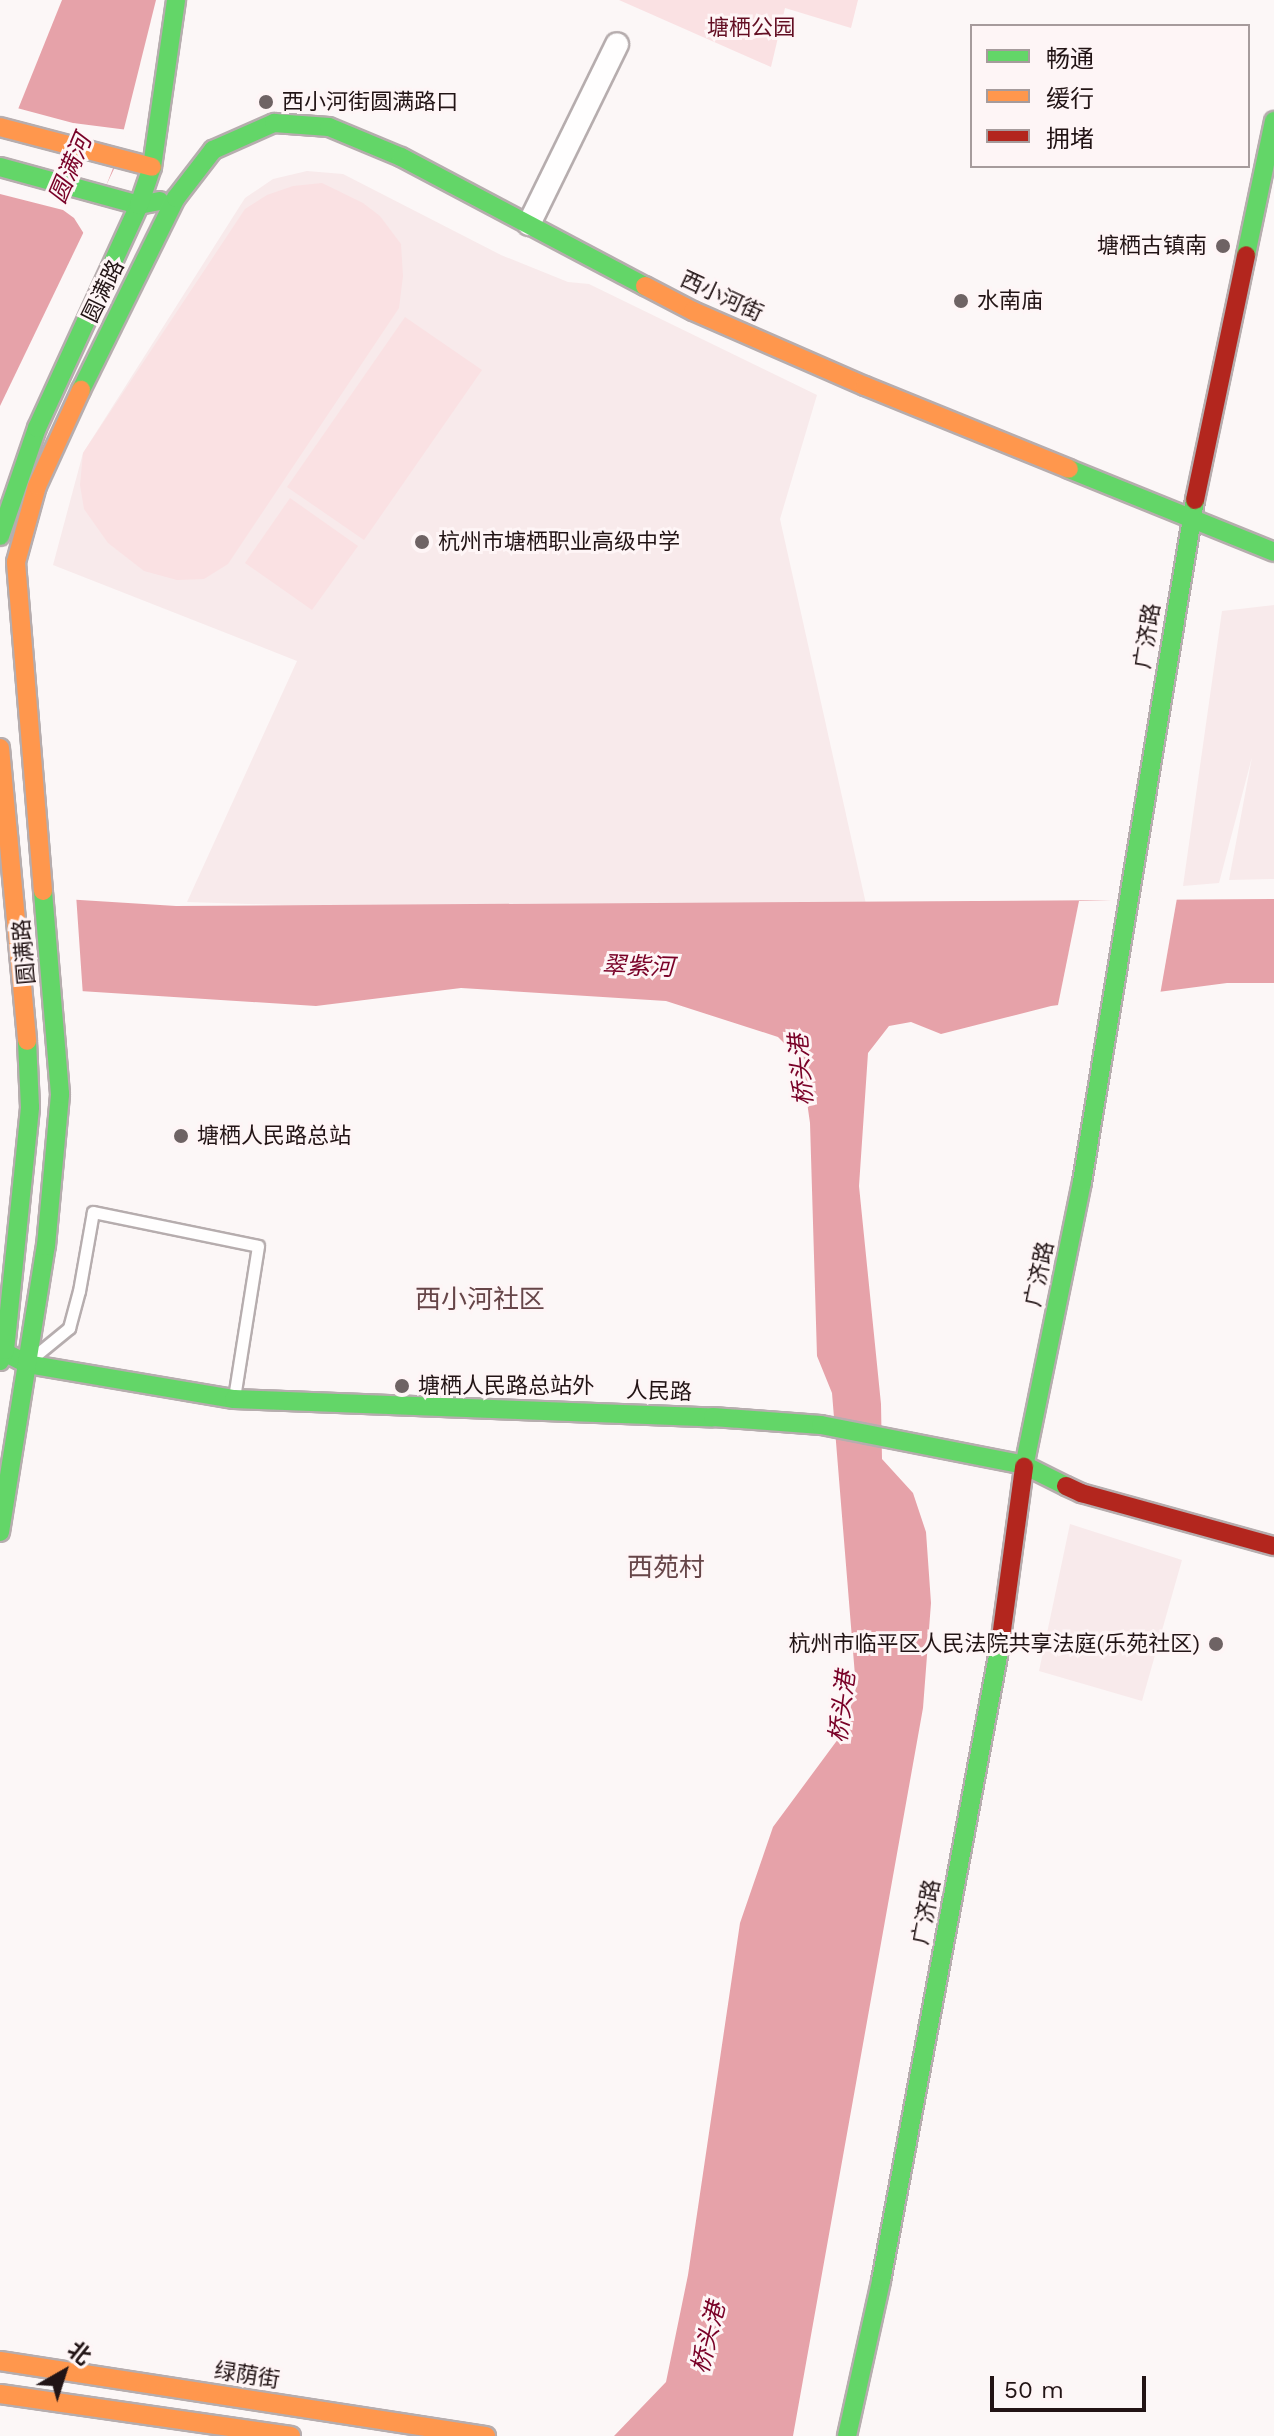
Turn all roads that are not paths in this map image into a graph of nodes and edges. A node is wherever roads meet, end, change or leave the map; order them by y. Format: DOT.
graph roads {
  1 [pos="176,0"];
  2 [pos="617,44"];
  3 [pos="1274,121"];
  4 [pos="2,128"];
  5 [pos="0,167"];
  6 [pos="152,167"];
  7 [pos="1270,176"];
  8 [pos="176,198"];
  9 [pos="139,205"];
  10 [pos="529,224"];
  11 [pos="1191,518"];
  12 [pos="0,536"];
  13 [pos="1274,552"];
  14 [pos="0,748"];
  15 [pos="2,1354"];
  16 [pos="27,1364"];
  17 [pos="0,1374"];
  18 [pos="234,1399"];
  19 [pos="1024,1465"];
  20 [pos="0,1532"];
  21 [pos="1274,1546"];
  22 [pos="0,2361"];
  23 [pos="0,2394"];
  24 [pos="291,2436"];
  25 [pos="486,2436"];
  26 [pos="847,2436"];
  1 -- 6 [label="street, 圆满路"];
  2 -- 10 [label="street"];
  3 -- 7 [label="street, 广济路"];
  4 -- 6 [label="street"];
  5 -- 9 [label="street"];
  6 -- 8 [label="street"];
  6 -- 9 [label="street, 圆满路"];
  7 -- 11 [label="street, 广济路"];
  8 -- 9 [label="street"];
  8 -- 10 [label="street, 西小河街"];
  8 -- 16 [label="street, 圆满路"];
  9 -- 12 [label="street, 圆满路"];
  10 -- 11 [label="street, 西小河街"];
  11 -- 13 [label="street, 西小河街"];
  11 -- 19 [label="street, 广济路"];
  14 -- 15 [label="street, 圆满路"];
  15 -- 16 [label="street, 人民路"];
  16 -- 17 [label="street, 人民路"];
  16 -- 18 [label="street, 人民路"];
  16 -- 18 [label="lane"];
  16 -- 20 [label="street, 圆满路"];
  18 -- 19 [label="street, 人民路"];
  19 -- 21 [label="street, 人民路"];
  19 -- 26 [label="street, 广济路"];
  22 -- 25 [label="street, 绿荫街"];
  23 -- 24 [label="street"];
}
